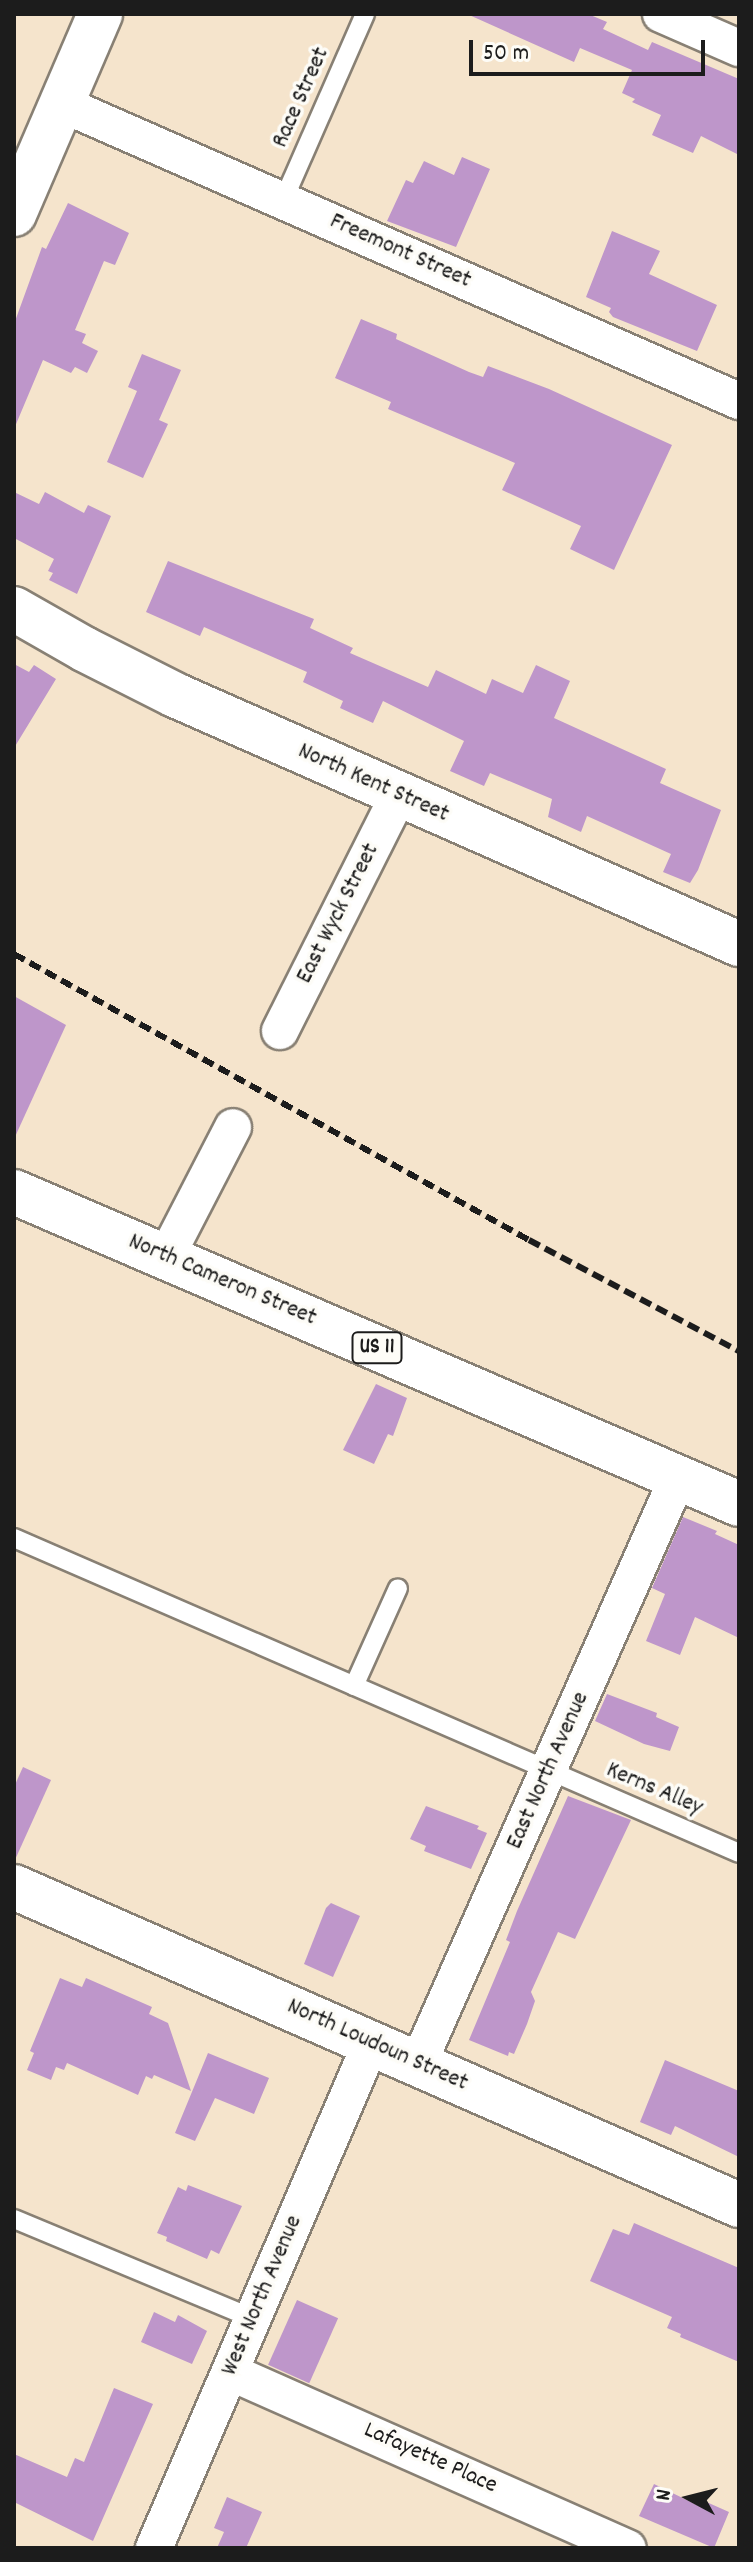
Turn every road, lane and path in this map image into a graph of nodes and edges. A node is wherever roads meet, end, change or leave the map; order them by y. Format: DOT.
graph roads {
  1 [pos="100,14"];
  2 [pos="365,14"];
  3 [pos="661,14"];
  4 [pos="739,48"];
  5 [pos="62,104"];
  6 [pos="283,201"];
  7 [pos="14,214"];
  8 [pos="739,401"];
  9 [pos="14,609"];
  10 [pos="398,796"];
  11 [pos="739,944"];
  12 [pos="280,1031"];
  13 [pos="233,1127"];
  14 [pos="14,1192"];
  15 [pos="166,1257"];
  16 [pos="678,1477"];
  17 [pos="739,1504"];
  18 [pos="14,1538"];
  19 [pos="398,1588"];
  20 [pos="354,1686"];
  21 [pos="549,1772"];
  22 [pos="739,1853"];
  23 [pos="14,1887"];
  24 [pos="371,2043"];
  25 [pos="418,2064"];
  26 [pos="739,2205"];
  27 [pos="14,2219"];
  28 [pos="254,2319"];
  29 [pos="230,2372"];
  30 [pos="154,2548"];
  31 [pos="628,2548"];
  1 -- 5 [label="street"];
  2 -- 6 [label="lane, Race Street"];
  3 -- 4 [label="street"];
  5 -- 6 [label="street, Freemont Street"];
  5 -- 7 [label="street"];
  6 -- 8 [label="street, Freemont Street"];
  9 -- 10 [label="street, North Kent Street"];
  10 -- 11 [label="street, North Kent Street"];
  10 -- 12 [label="street, East Wyck Street"];
  13 -- 15 [label="street"];
  14 -- 15 [label="street, North Cameron Street / US 11"];
  15 -- 16 [label="street, North Cameron Street / US 11"];
  16 -- 17 [label="street, North Cameron Street / US 11"];
  16 -- 21 [label="street, East North Avenue"];
  18 -- 20 [label="lane, Kerns Alley"];
  19 -- 20 [label="lane"];
  20 -- 21 [label="lane, Kerns Alley"];
  21 -- 22 [label="lane, Kerns Alley"];
  21 -- 25 [label="street, East North Avenue"];
  23 -- 24 [label="street, North Loudoun Street"];
  24 -- 25 [label="street, North Loudoun Street"];
  24 -- 28 [label="street, West North Avenue"];
  25 -- 26 [label="street, North Loudoun Street"];
  27 -- 28 [label="lane"];
  28 -- 29 [label="street, West North Avenue"];
  29 -- 30 [label="street, West North Avenue"];
  29 -- 31 [label="street, Lafayette Place"];
}
